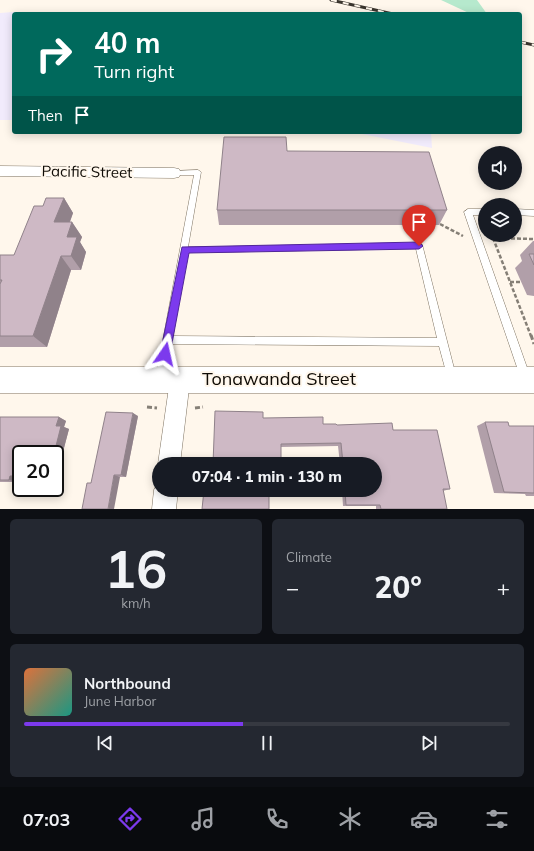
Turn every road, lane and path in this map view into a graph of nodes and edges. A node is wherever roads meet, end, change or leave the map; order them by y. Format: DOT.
graph roads {
  1 [pos="0,171"];
  2 [pos="174,173"];
  3 [pos="478,212"];
  4 [pos="522,212"];
  5 [pos="534,213"];
  6 [pos="440,224"];
  7 [pos="466,238"];
  8 [pos="478,239"];
  9 [pos="522,239"];
  10 [pos="534,239"];
  11 [pos="479,242"];
  12 [pos="495,242"];
  13 [pos="185,250"];
  14 [pos="510,282"];
  15 [pos="520,282"];
  16 [pos="168,340"];
  17 [pos="443,342"];
  18 [pos="534,344"];
  19 [pos="452,379"];
  20 [pos="0,380"];
  21 [pos="170,380"];
  22 [pos="530,380"];
  23 [pos="146,407"];
  24 [pos="203,407"];
  25 [pos="157,408"];
  26 [pos="194,408"];
  27 [pos="170,457"];
  28 [pos="165,497"];
  29 [pos="164,509"];
  1 -- 2 [label="street, Pacific Street"];
  2 -- 13 [label="lane"];
  3 -- 8 [label="lane"];
  4 -- 5 [label="lane"];
  6 -- 7 [label="path"];
  9 -- 10 [label="path"];
  11 -- 22 [label="lane"];
  12 -- 14 [label="path"];
  13 -- 16 [label="lane"];
  13 -- 17 [label="lane"];
  14 -- 15 [label="path"];
  14 -- 18 [label="path"];
  16 -- 17 [label="lane"];
  16 -- 21 [label="lane"];
  17 -- 19 [label="lane"];
  19 -- 21 [label="street, Tonawanda Street"];
  19 -- 22 [label="street, Tonawanda Street"];
  20 -- 21 [label="street, Tonawanda Street"];
  21 -- 27 [label="street"];
  23 -- 25 [label="path"];
  24 -- 26 [label="path"];
  28 -- 29 [label="street"];
}
